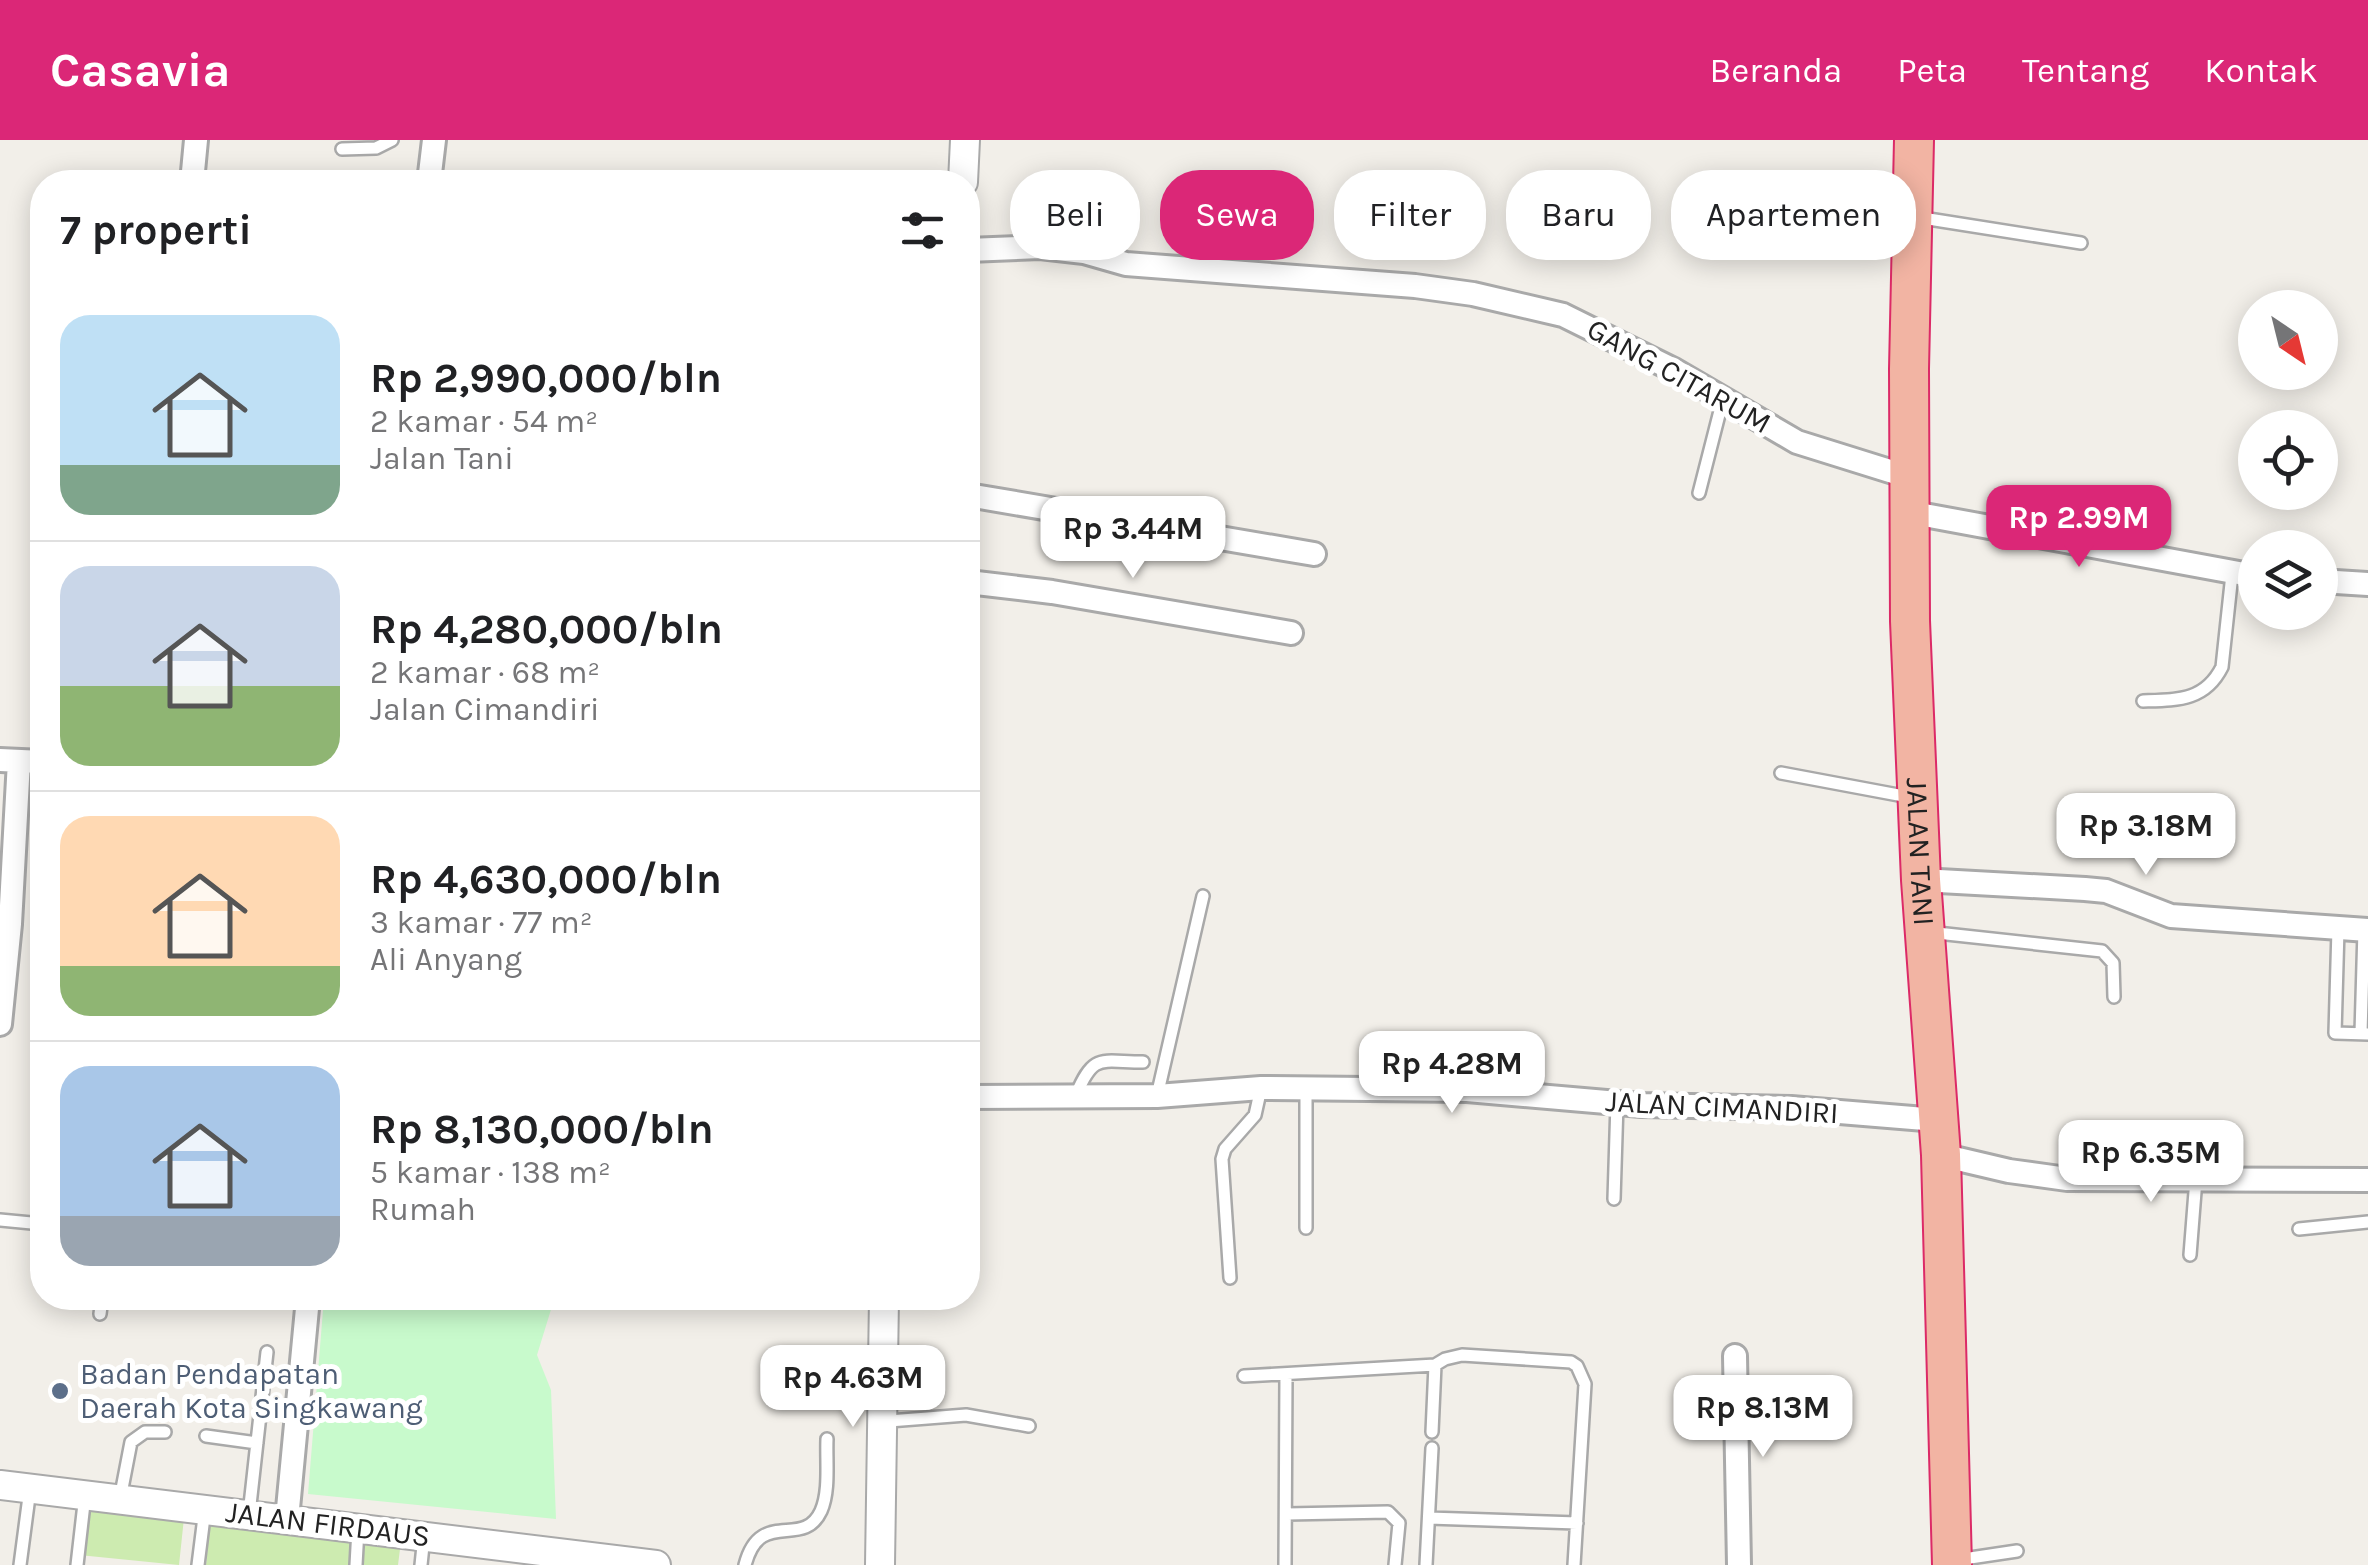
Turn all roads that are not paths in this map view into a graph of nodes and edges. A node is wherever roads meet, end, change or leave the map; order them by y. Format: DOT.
graph roads {
  1 [pos="196,140"];
  2 [pos="392,140"];
  3 [pos="432,140"];
  4 [pos="965,140"];
  5 [pos="1914,140"];
  6 [pos="342,149"];
  7 [pos="193,170"];
  8 [pos="430,170"];
  9 [pos="964,170"];
  10 [pos="1913,170"];
  11 [pos="1916,218"];
  12 [pos="2081,242"];
  13 [pos="980,250"];
  14 [pos="1911,260"];
  15 [pos="1723,399"];
  16 [pos="1700,493"];
  17 [pos="1908,494"];
  18 [pos="980,498"];
  19 [pos="1314,554"];
  20 [pos="2238,574"];
  21 [pos="2338,582"];
  22 [pos="980,583"];
  23 [pos="2368,584"];
  24 [pos="2238,600"];
  25 [pos="1291,632"];
  26 [pos="2143,700"];
  27 [pos="20,761"];
  28 [pos="1781,773"];
  29 [pos="1918,799"];
  30 [pos="1920,880"];
  31 [pos="1204,896"];
  32 [pos="2338,929"];
  33 [pos="2366,930"];
  34 [pos="1924,931"];
  35 [pos="2365,955"];
  36 [pos="2114,997"];
  37 [pos="0,1024"];
  38 [pos="2364,1033"];
  39 [pos="1143,1062"];
  40 [pos="1261,1088"];
  41 [pos="1306,1088"];
  42 [pos="1076,1095"];
  43 [pos="1157,1096"];
  44 [pos="980,1097"];
  45 [pos="1618,1104"];
  46 [pos="1939,1137"];
  47 [pos="2196,1179"];
  48 [pos="2368,1180"];
  49 [pos="1614,1199"];
  50 [pos="0,1220"];
  51 [pos="2368,1222"];
  52 [pos="30,1223"];
  53 [pos="1306,1228"];
  54 [pos="2299,1228"];
  55 [pos="2190,1255"];
  56 [pos="1230,1278"];
  57 [pos="100,1310"];
  58 [pos="307,1310"];
  59 [pos="884,1310"];
  60 [pos="100,1314"];
  61 [pos="267,1352"];
  62 [pos="1736,1356"];
  63 [pos="1435,1365"];
  64 [pos="1286,1374"];
  65 [pos="1244,1376"];
  66 [pos="1029,1426"];
  67 [pos="881,1431"];
  68 [pos="165,1432"];
  69 [pos="1432,1432"];
  70 [pos="206,1436"];
  71 [pos="827,1439"];
  72 [pos="258,1443"];
  73 [pos="1432,1448"];
  74 [pos="0,1486"];
  75 [pos="30,1489"];
  76 [pos="85,1495"];
  77 [pos="120,1500"];
  78 [pos="204,1509"];
  79 [pos="249,1514"];
  80 [pos="1287,1514"];
  81 [pos="1429,1518"];
  82 [pos="287,1519"];
  83 [pos="1577,1522"];
  84 [pos="358,1529"];
  85 [pos="424,1536"];
  86 [pos="2017,1551"];
  87 [pos="1952,1563"];
  88 [pos="20,1565"];
  89 [pos="78,1565"];
  90 [pos="198,1565"];
  91 [pos="356,1565"];
  92 [pos="420,1565"];
  93 [pos="656,1565"];
  94 [pos="745,1565"];
  95 [pos="880,1565"];
  96 [pos="1284,1565"];
  97 [pos="1395,1565"];
  98 [pos="1426,1565"];
  99 [pos="1574,1565"];
  100 [pos="1739,1565"];
  1 -- 7 [label="street"];
  2 -- 6 [label="lane"];
  3 -- 8 [label="street"];
  4 -- 9 [label="street"];
  5 -- 10 [label="highway, JALAN TANI"];
  11 -- 12 [label="lane"];
  13 -- 15 [label="street, GANG CITARUM"];
  14 -- 17 [label="highway, JALAN TANI"];
  15 -- 16 [label="lane"];
  15 -- 17 [label="street, GANG CITARUM"];
  17 -- 20 [label="street, GANG CITARUM"];
  17 -- 29 [label="highway, JALAN TANI"];
  18 -- 19 [label="street"];
  21 -- 23 [label="street"];
  22 -- 25 [label="street"];
  24 -- 26 [label="lane"];
  27 -- 37 [label="street"];
  28 -- 29 [label="lane"];
  29 -- 30 [label="highway, JALAN TANI"];
  30 -- 32 [label="street"];
  30 -- 34 [label="highway, JALAN TANI"];
  31 -- 43 [label="lane"];
  32 -- 33 [label="street"];
  32 -- 38 [label="lane"];
  33 -- 35 [label="lane"];
  34 -- 36 [label="lane"];
  34 -- 46 [label="highway, JALAN TANI"];
  35 -- 38 [label="lane"];
  39 -- 42 [label="lane"];
  40 -- 41 [label="street, JALAN CIMANDIRI"];
  40 -- 43 [label="street, JALAN CIMANDIRI"];
  40 -- 56 [label="lane"];
  41 -- 45 [label="street, JALAN CIMANDIRI"];
  41 -- 53 [label="lane"];
  42 -- 43 [label="street, JALAN CIMANDIRI"];
  42 -- 44 [label="street, JALAN CIMANDIRI"];
  45 -- 46 [label="street, JALAN CIMANDIRI"];
  45 -- 49 [label="lane"];
  46 -- 47 [label="street, JALAN CIMANDIRI"];
  46 -- 87 [label="highway, JALAN TANI"];
  47 -- 48 [label="street, JALAN CIMANDIRI"];
  47 -- 55 [label="lane"];
  50 -- 52 [label="lane"];
  51 -- 54 [label="lane"];
  57 -- 60 [label="lane"];
  58 -- 82 [label="street"];
  59 -- 67 [label="street"];
  61 -- 72 [label="lane"];
  62 -- 100 [label="street"];
  63 -- 64 [label="lane"];
  63 -- 69 [label="lane"];
  63 -- 83 [label="lane"];
  64 -- 65 [label="lane"];
  64 -- 80 [label="lane"];
  66 -- 67 [label="lane"];
  67 -- 95 [label="street"];
  68 -- 77 [label="lane"];
  70 -- 72 [label="lane"];
  71 -- 94 [label="lane"];
  72 -- 79 [label="lane"];
  73 -- 81 [label="lane"];
  74 -- 75 [label="street, JALAN FIRDAUS"];
  75 -- 76 [label="street, JALAN FIRDAUS"];
  75 -- 88 [label="lane"];
  76 -- 77 [label="street, JALAN FIRDAUS"];
  76 -- 89 [label="lane"];
  77 -- 78 [label="street, JALAN FIRDAUS"];
  78 -- 79 [label="street, JALAN FIRDAUS"];
  78 -- 90 [label="lane"];
  79 -- 82 [label="street, JALAN FIRDAUS"];
  80 -- 96 [label="lane"];
  80 -- 97 [label="lane"];
  81 -- 83 [label="lane"];
  81 -- 98 [label="lane"];
  82 -- 84 [label="street, JALAN FIRDAUS"];
  83 -- 99 [label="lane"];
  84 -- 85 [label="street, JALAN FIRDAUS"];
  84 -- 91 [label="lane"];
  85 -- 92 [label="lane"];
  85 -- 93 [label="street, JALAN FIRDAUS"];
  86 -- 87 [label="lane"];
}
